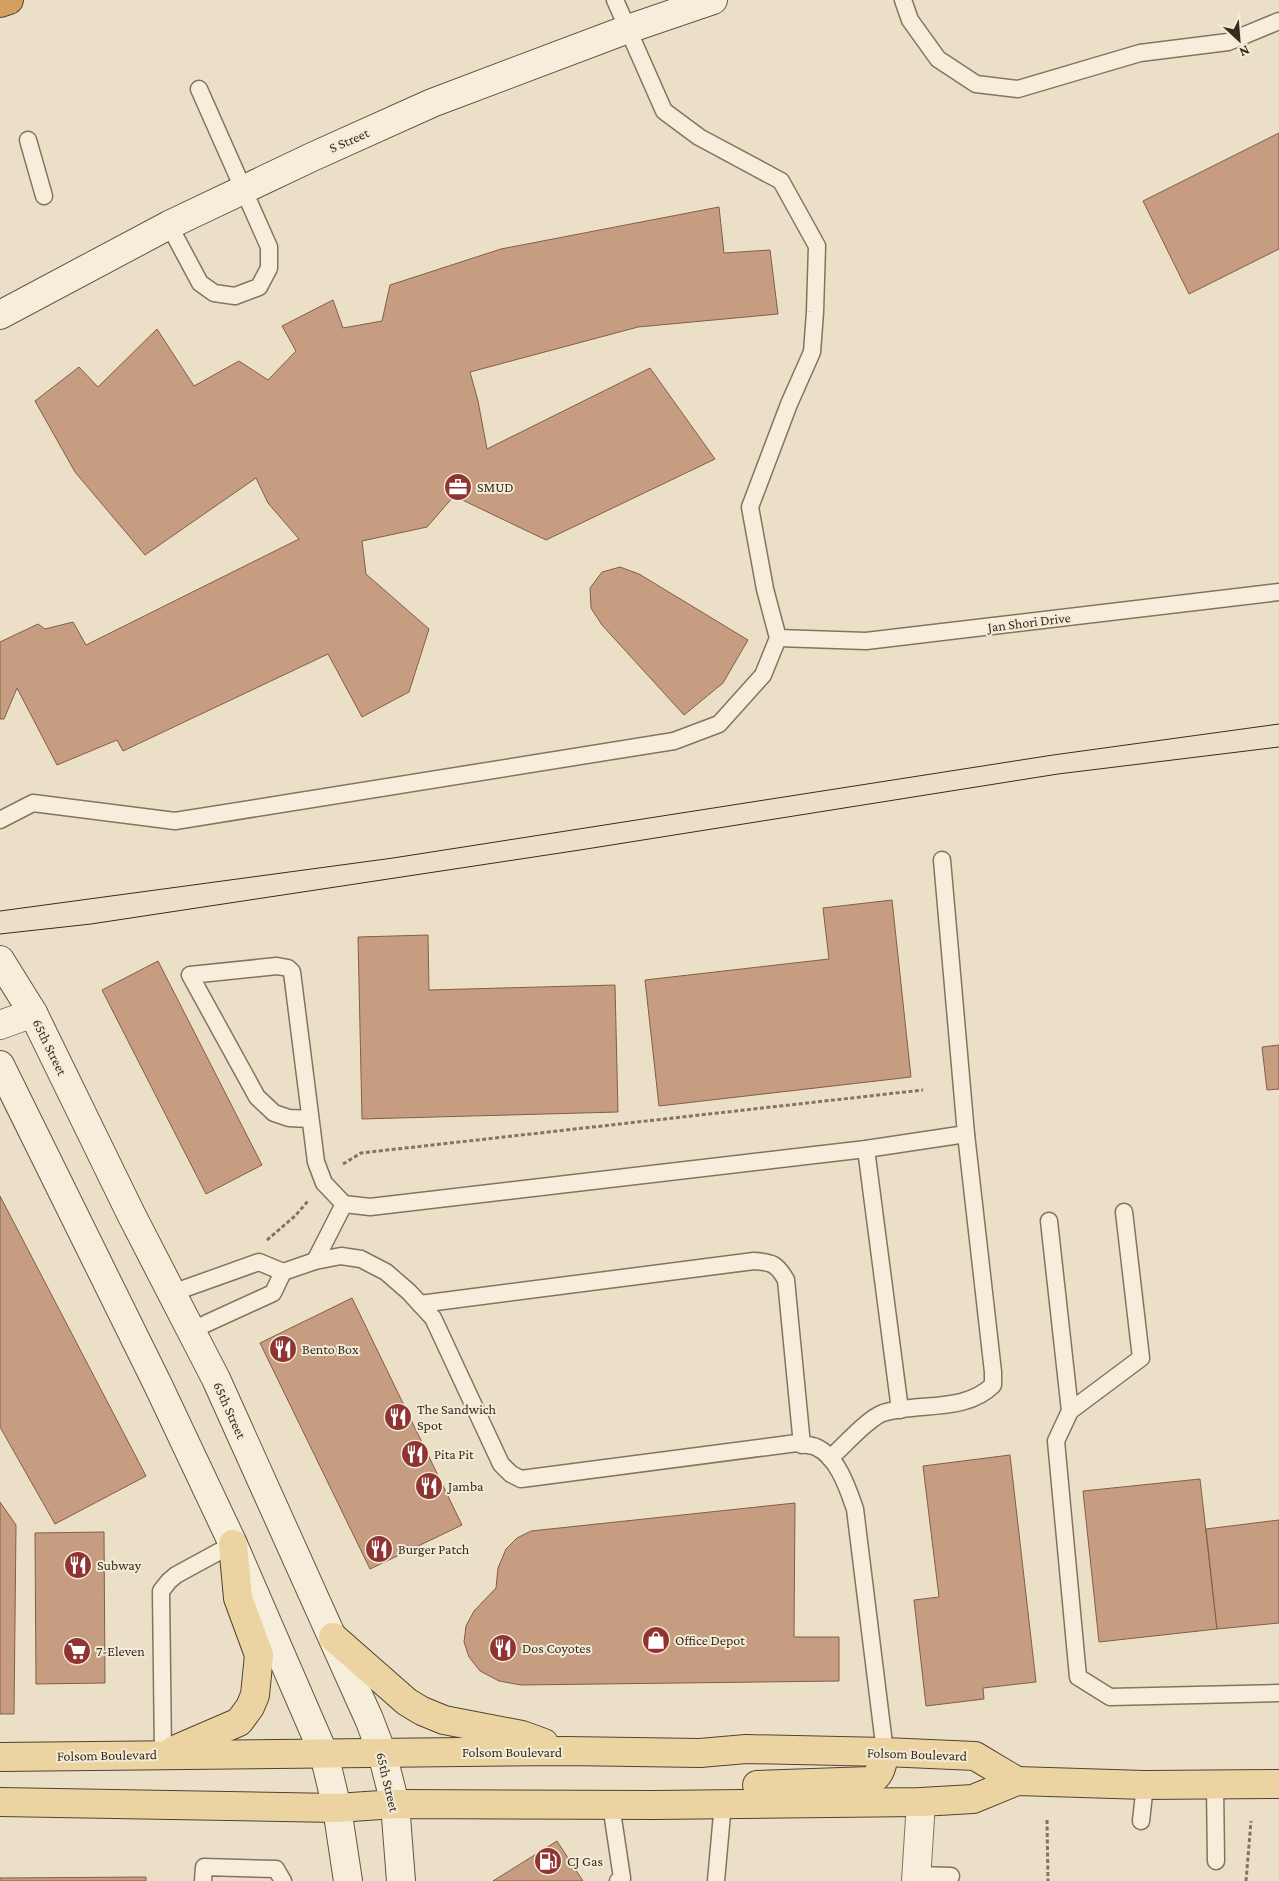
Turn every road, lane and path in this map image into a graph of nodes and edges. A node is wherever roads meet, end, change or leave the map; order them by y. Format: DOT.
graph roads {
  1 [pos="9,0"];
  2 [pos="614,0"];
  3 [pos="713,0"];
  4 [pos="903,0"];
  5 [pos="0,3"];
  6 [pos="1279,20"];
  7 [pos="628,29"];
  8 [pos="200,89"];
  9 [pos="28,140"];
  10 [pos="244,189"];
  11 [pos="44,196"];
  12 [pos="169,225"];
  13 [pos="0,315"];
  14 [pos="1279,592"];
  15 [pos="778,638"];
  16 [pos="0,820"];
  17 [pos="942,860"];
  18 [pos="0,960"];
  19 [pos="33,1013"];
  20 [pos="0,1025"];
  21 [pos="0,1066"];
  22 [pos="923,1090"];
  23 [pos="310,1119"];
  24 [pos="966,1134"];
  25 [pos="866,1149"];
  26 [pos="324,1184"];
  27 [pos="344,1204"];
  28 [pos="1124,1212"];
  29 [pos="1049,1221"];
  30 [pos="265,1242"];
  31 [pos="316,1261"];
  32 [pos="283,1272"];
  33 [pos="172,1293"];
  34 [pos="420,1304"];
  35 [pos="190,1331"];
  36 [pos="900,1410"];
  37 [pos="1070,1410"];
  38 [pos="802,1445"];
  39 [pos="830,1458"];
  40 [pos="233,1544"];
  41 [pos="332,1637"];
  42 [pos="1279,1693"];
  43 [pos="566,1752"];
  44 [pos="885,1752"];
  45 [pos="382,1753"];
  46 [pos="164,1754"];
  47 [pos="324,1754"];
  48 [pos="0,1757"];
  49 [pos="1017,1782"];
  50 [pos="1279,1784"];
  51 [pos="1145,1785"];
  52 [pos="1215,1785"];
  53 [pos="0,1802"];
  54 [pos="921,1802"];
  55 [pos="723,1803"];
  56 [pos="395,1804"];
  57 [pos="611,1805"];
  58 [pos="338,1808"];
  59 [pos="1047,1820"];
  60 [pos="1141,1821"];
  61 [pos="1251,1821"];
  62 [pos="1216,1861"];
  63 [pos="950,1876"];
  64 [pos="917,1878"];
  65 [pos="203,1881"];
  66 [pos="283,1881"];
  67 [pos="348,1881"];
  68 [pos="401,1881"];
  69 [pos="618,1881"];
  70 [pos="716,1881"];
  71 [pos="1048,1881"];
  72 [pos="1246,1881"];
  1 -- 5 [label="highway"];
  2 -- 7 [label="lane"];
  3 -- 7 [label="main road, S Street"];
  4 -- 6 [label="lane"];
  7 -- 10 [label="main road, S Street"];
  7 -- 15 [label="lane"];
  8 -- 10 [label="lane"];
  9 -- 11 [label="lane"];
  10 -- 12 [label="main road, S Street"];
  10 -- 12 [label="lane"];
  12 -- 13 [label="main road, S Street"];
  14 -- 15 [label="lane, Jan Shori Drive"];
  15 -- 16 [label="lane"];
  17 -- 24 [label="lane"];
  18 -- 19 [label="main road, 65th Street"];
  19 -- 20 [label="main road"];
  19 -- 33 [label="main road, 65th Street"];
  21 -- 40 [label="main road"];
  22 -- 26 [label="path"];
  23 -- 23 [label="lane"];
  23 -- 26 [label="lane"];
  24 -- 25 [label="lane"];
  24 -- 36 [label="lane"];
  25 -- 27 [label="lane"];
  25 -- 36 [label="lane"];
  26 -- 27 [label="lane"];
  26 -- 30 [label="path"];
  27 -- 31 [label="lane"];
  28 -- 37 [label="lane"];
  29 -- 37 [label="lane"];
  31 -- 32 [label="lane"];
  31 -- 34 [label="lane"];
  32 -- 33 [label="lane"];
  32 -- 35 [label="lane"];
  33 -- 35 [label="main road, 65th Street"];
  34 -- 38 [label="lane"];
  34 -- 38 [label="lane"];
  35 -- 41 [label="main road, 65th Street"];
  36 -- 39 [label="lane"];
  37 -- 42 [label="lane"];
  38 -- 39 [label="lane"];
  39 -- 44 [label="lane"];
  40 -- 46 [label="lane"];
  40 -- 46 [label="main road"];
  40 -- 47 [label="main road"];
  41 -- 43 [label="main road"];
  41 -- 45 [label="main road, 65th Street"];
  43 -- 44 [label="main road, Folsom Boulevard"];
  43 -- 45 [label="main road, Folsom Boulevard"];
  44 -- 49 [label="main road, Folsom Boulevard"];
  44 -- 55 [label="main road"];
  45 -- 47 [label="main road, Folsom Boulevard"];
  45 -- 56 [label="main road, 65th Street"];
  46 -- 47 [label="main road, Folsom Boulevard"];
  46 -- 48 [label="main road, Folsom Boulevard"];
  47 -- 58 [label="main road"];
  49 -- 51 [label="main road"];
  49 -- 54 [label="main road"];
  50 -- 52 [label="main road"];
  51 -- 52 [label="main road"];
  51 -- 60 [label="lane"];
  52 -- 62 [label="lane"];
  53 -- 58 [label="main road"];
  54 -- 55 [label="main road"];
  54 -- 64 [label="main road"];
  55 -- 57 [label="main road"];
  55 -- 70 [label="lane"];
  56 -- 57 [label="main road"];
  56 -- 58 [label="main road"];
  56 -- 68 [label="main road, 65th Street"];
  57 -- 69 [label="lane"];
  58 -- 67 [label="main road"];
  59 -- 71 [label="path"];
  61 -- 72 [label="path"];
  63 -- 64 [label="lane"];
  65 -- 66 [label="lane"];
}
